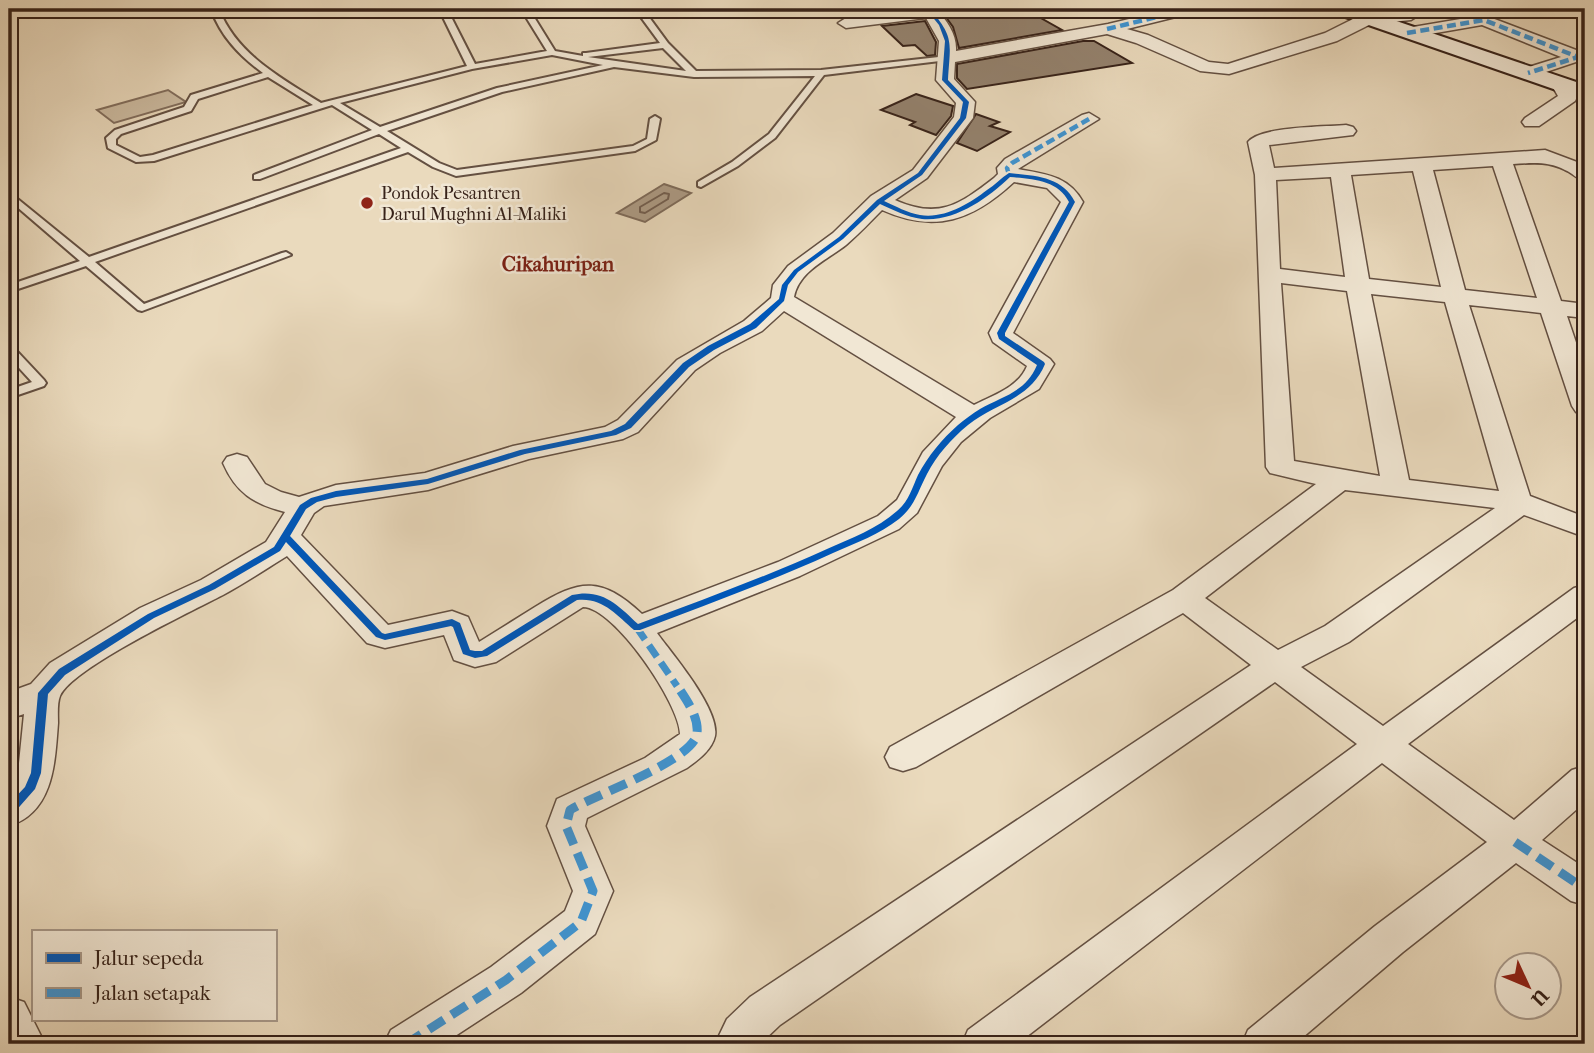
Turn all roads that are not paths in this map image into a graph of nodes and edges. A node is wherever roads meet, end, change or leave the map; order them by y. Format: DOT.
graph roads {
  1 [pos="215,9"];
  2 [pos="443,9"];
  3 [pos="525,9"];
  4 [pos="639,9"];
  5 [pos="1190,9"];
  6 [pos="1341,9"];
  7 [pos="930,10"];
  8 [pos="1367,19"];
  9 [pos="846,23"];
  10 [pos="1409,24"];
  11 [pos="1107,30"];
  12 [pos="665,45"];
  13 [pos="552,52"];
  14 [pos="574,56"];
  15 [pos="948,58"];
  16 [pos="615,65"];
  17 [pos="472,67"];
  18 [pos="821,73"];
  19 [pos="1528,73"];
  20 [pos="268,74"];
  21 [pos="694,74"];
  22 [pos="1560,84"];
  23 [pos="1585,93"];
  24 [pos="333,102"];
  25 [pos="320,106"];
  26 [pos="655,119"];
  27 [pos="1089,119"];
  28 [pos="1532,122"];
  29 [pos="377,129"];
  30 [pos="1346,131"];
  31 [pos="410,148"];
  32 [pos="1501,158"];
  33 [pos="1421,164"];
  34 [pos="1340,170"];
  35 [pos="1009,175"];
  36 [pos="1265,175"];
  37 [pos="1585,175"];
  38 [pos="257,177"];
  39 [pos="701,184"];
  40 [pos="9,195"];
  41 [pos="879,201"];
  42 [pos="286,255"];
  43 [pos="87,261"];
  44 [pos="1269,275"];
  45 [pos="1358,286"];
  46 [pos="9,289"];
  47 [pos="1455,297"];
  48 [pos="782,300"];
  49 [pos="1554,308"];
  50 [pos="1585,311"];
  51 [pos="9,351"];
  52 [pos="9,394"];
  53 [pos="1585,405"];
  54 [pos="974,416"];
  55 [pos="237,463"];
  56 [pos="1339,480"];
  57 [pos="1396,486"];
  58 [pos="1517,502"];
  59 [pos="303,507"];
  60 [pos="1585,527"];
  61 [pos="287,538"];
  62 [pos="1585,596"];
  63 [pos="1184,598"];
  64 [pos="637,628"];
  65 [pos="1274,666"];
  66 [pos="43,694"];
  67 [pos="9,706"];
  68 [pos="1384,745"];
  69 [pos="903,757"];
  70 [pos="1585,780"];
  71 [pos="9,811"];
  72 [pos="1515,842"];
  73 [pos="1585,889"];
  74 [pos="9,1016"];
  75 [pos="24,1044"];
  76 [pos="406,1044"];
  77 [pos="736,1044"];
  78 [pos="983,1044"];
  79 [pos="1263,1044"];
  1 -- 20 [label="lane"];
  2 -- 17 [label="lane"];
  3 -- 13 [label="lane"];
  4 -- 12 [label="lane"];
  5 -- 11 [label="street"];
  6 -- 8 [label="street"];
  7 -- 9 [label="street"];
  7 -- 15 [label="street"];
  8 -- 10 [label="street"];
  8 -- 11 [label="street"];
  10 -- 19 [label="street"];
  10 -- 19 [label="street"];
  11 -- 15 [label="street"];
  12 -- 14 [label="lane"];
  12 -- 21 [label="lane"];
  13 -- 14 [label="lane"];
  13 -- 17 [label="lane"];
  14 -- 16 [label="lane"];
  15 -- 18 [label="lane"];
  15 -- 41 [label="street"];
  16 -- 21 [label="lane"];
  16 -- 29 [label="lane"];
  17 -- 24 [label="lane"];
  18 -- 21 [label="lane"];
  18 -- 39 [label="lane"];
  19 -- 22 [label="street"];
  20 -- 25 [label="lane"];
  20 -- 25 [label="lane"];
  22 -- 23 [label="street"];
  22 -- 28 [label="street"];
  24 -- 25 [label="lane"];
  24 -- 29 [label="lane"];
  26 -- 31 [label="lane"];
  27 -- 35 [label="street"];
  29 -- 31 [label="lane"];
  29 -- 38 [label="lane"];
  30 -- 36 [label="street"];
  31 -- 43 [label="lane"];
  32 -- 33 [label="street"];
  32 -- 37 [label="street"];
  32 -- 49 [label="street"];
  33 -- 34 [label="street"];
  33 -- 47 [label="street"];
  34 -- 36 [label="street"];
  34 -- 45 [label="street"];
  35 -- 41 [label="street"];
  35 -- 54 [label="street"];
  36 -- 44 [label="street"];
  40 -- 43 [label="lane"];
  41 -- 48 [label="street"];
  42 -- 43 [label="lane"];
  43 -- 46 [label="lane"];
  44 -- 45 [label="street"];
  44 -- 56 [label="street"];
  45 -- 47 [label="street"];
  45 -- 57 [label="street"];
  47 -- 49 [label="street"];
  47 -- 58 [label="street"];
  48 -- 54 [label="street"];
  48 -- 59 [label="street"];
  49 -- 50 [label="street"];
  49 -- 53 [label="street"];
  51 -- 52 [label="lane"];
  54 -- 64 [label="street"];
  55 -- 59 [label="street"];
  56 -- 57 [label="street"];
  56 -- 63 [label="street"];
  57 -- 58 [label="street"];
  58 -- 60 [label="street"];
  58 -- 65 [label="street"];
  59 -- 61 [label="street"];
  61 -- 64 [label="street"];
  61 -- 66 [label="street"];
  62 -- 68 [label="street"];
  63 -- 65 [label="street"];
  63 -- 69 [label="street"];
  64 -- 76 [label="street"];
  65 -- 68 [label="street"];
  65 -- 77 [label="street"];
  66 -- 67 [label="street"];
  66 -- 71 [label="street"];
  68 -- 72 [label="street"];
  68 -- 78 [label="street"];
  70 -- 72 [label="street"];
  72 -- 73 [label="street"];
  72 -- 79 [label="street"];
  74 -- 75 [label="street"];
}
